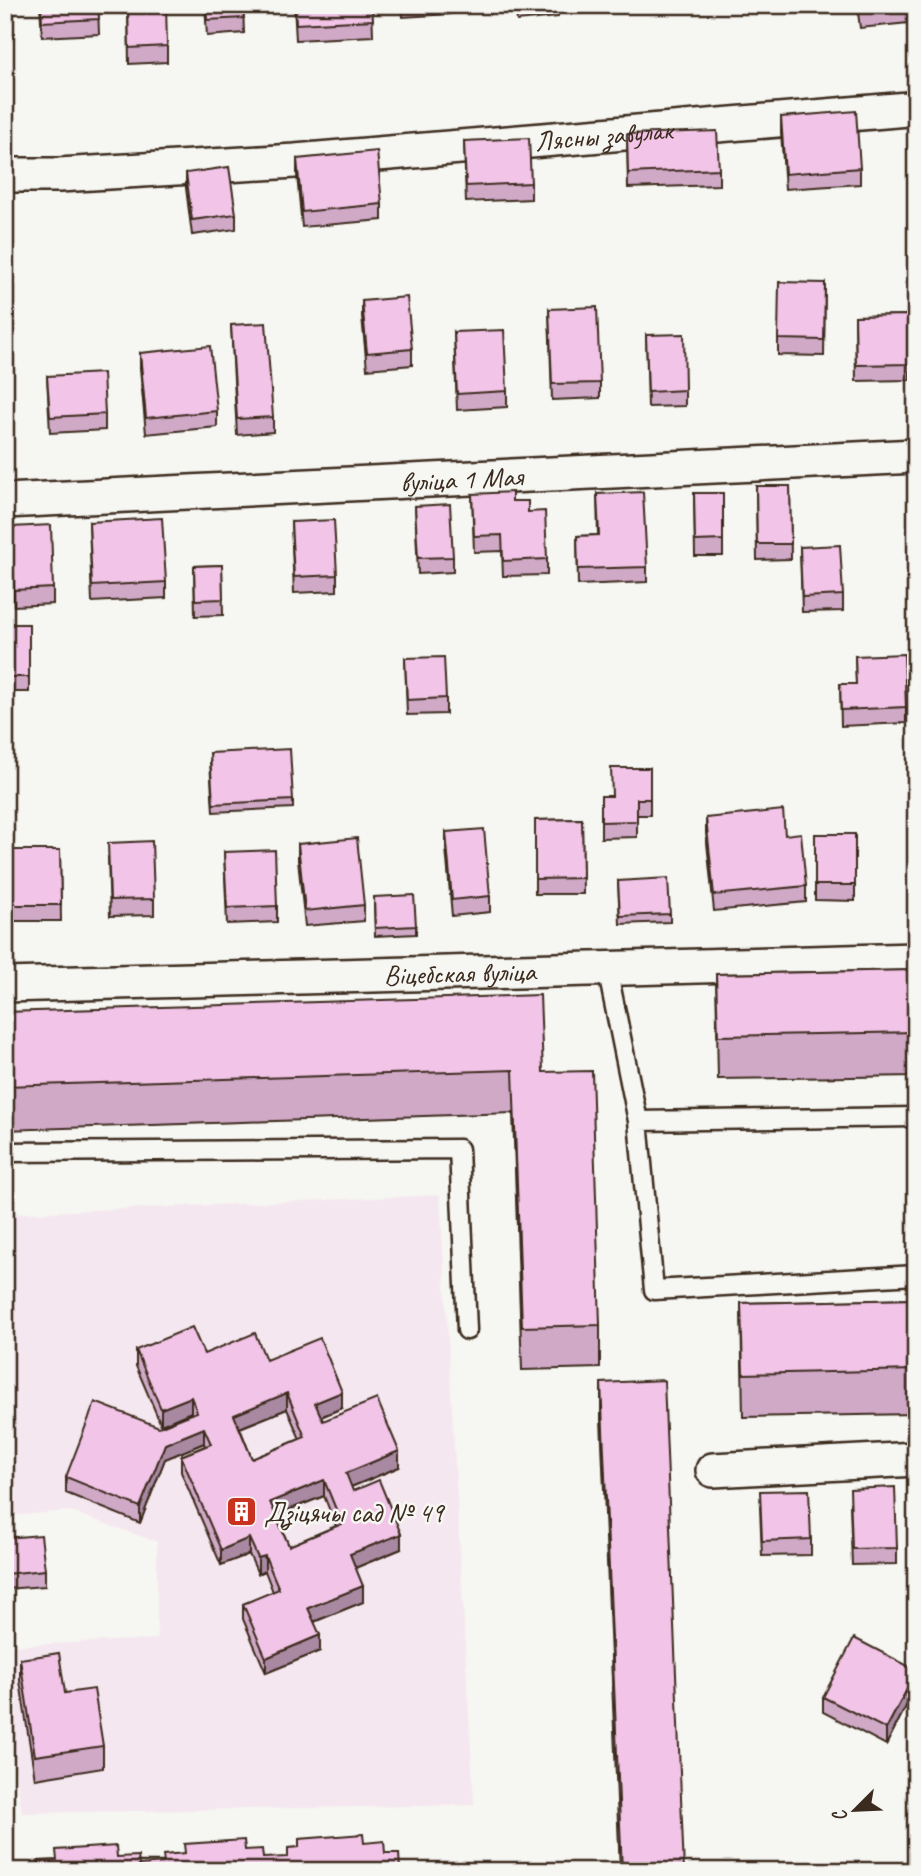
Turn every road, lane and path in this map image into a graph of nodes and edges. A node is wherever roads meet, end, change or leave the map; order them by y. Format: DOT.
graph roads {
  1 [pos="908,109"];
  2 [pos="5,175"];
  3 [pos="916,456"];
  4 [pos="5,501"];
  5 [pos="916,960"];
  6 [pos="607,968"];
  7 [pos="5,985"];
  8 [pos="916,1117"];
  9 [pos="638,1121"];
  10 [pos="5,1152"];
  11 [pos="916,1275"];
  12 [pos="467,1330"];
  13 [pos="916,1459"];
  14 [pos="713,1469"];
  1 -- 2 [label="street, Лясны завулак"];
  3 -- 4 [label="street, вуліца 1 Мая"];
  5 -- 6 [label="street, Віцебская вуліца"];
  6 -- 7 [label="street, Віцебская вуліца"];
  6 -- 9 [label="lane"];
  8 -- 9 [label="lane"];
  9 -- 11 [label="lane"];
  10 -- 12 [label="lane"];
  13 -- 14 [label="street"];
}
